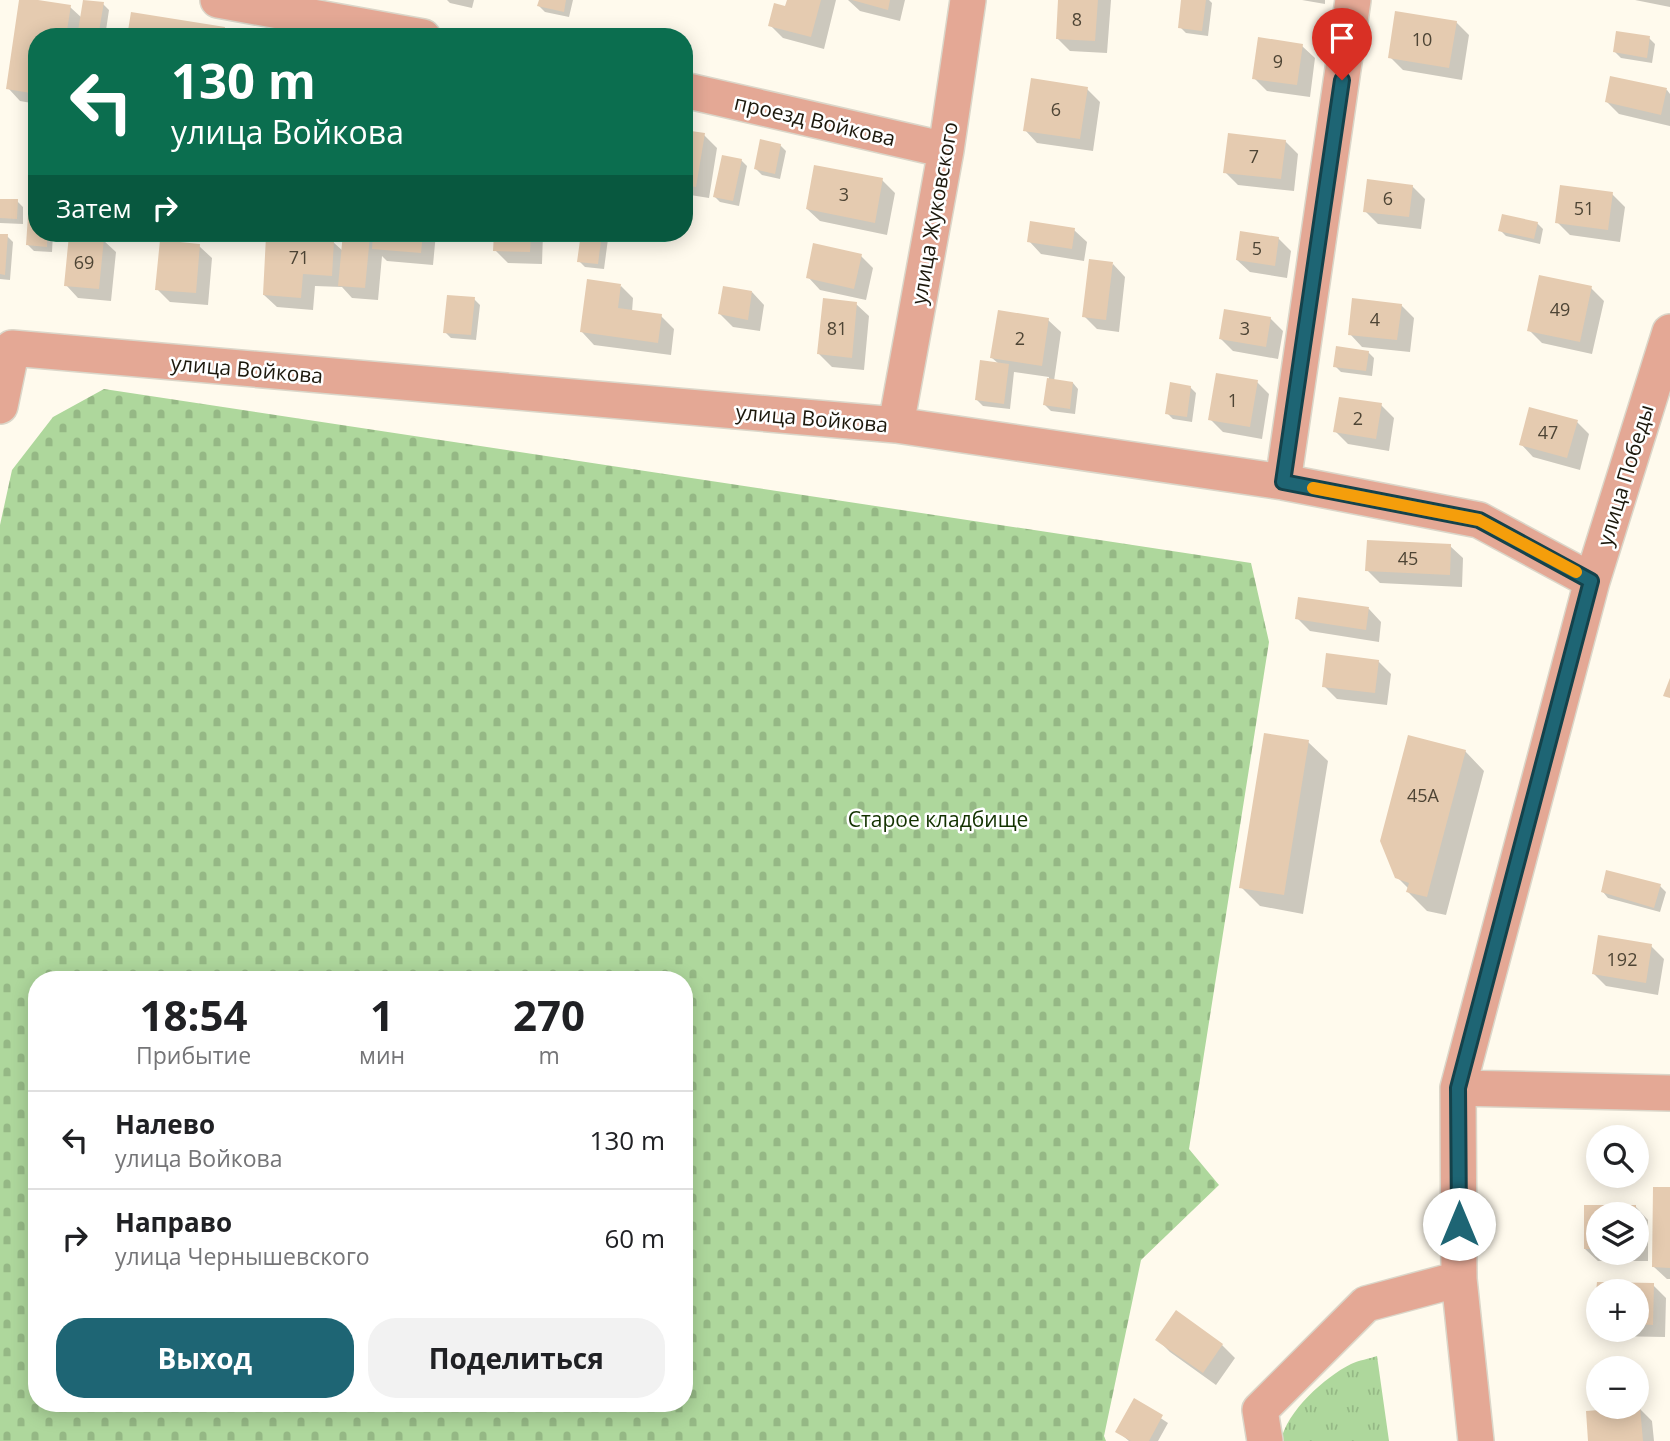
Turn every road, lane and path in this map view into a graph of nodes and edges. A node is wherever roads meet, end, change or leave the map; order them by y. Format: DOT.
graph roads {
  1 [pos="218,0"];
  2 [pos="968,0"];
  3 [pos="1353,0"];
  4 [pos="373,28"];
  5 [pos="693,92"];
  6 [pos="946,150"];
  7 [pos="1670,332"];
  8 [pos="6,347"];
  9 [pos="0,406"];
  10 [pos="896,425"];
  11 [pos="1283,482"];
  12 [pos="1591,581"];
  13 [pos="1458,1088"];
  14 [pos="1670,1093"];
  15 [pos="1459,1279"];
  16 [pos="1265,1441"];
  17 [pos="1475,1441"];
  1 -- 4 [label="street"];
  2 -- 6 [label="street, улица Жуковского"];
  3 -- 11 [label="street"];
  5 -- 6 [label="street, проезд Войкова"];
  6 -- 10 [label="street, улица Жуковского"];
  7 -- 12 [label="street, улица Победы"];
  8 -- 9 [label="street, улица Войкова"];
  8 -- 10 [label="street, улица Войкова"];
  10 -- 11 [label="street, улица Войкова"];
  11 -- 12 [label="street, улица Войкова"];
  12 -- 13 [label="street, улица Победы"];
  13 -- 14 [label="street"];
  13 -- 15 [label="street, улица Победы"];
  15 -- 16 [label="street"];
  15 -- 17 [label="street, улица Победы"];
}
